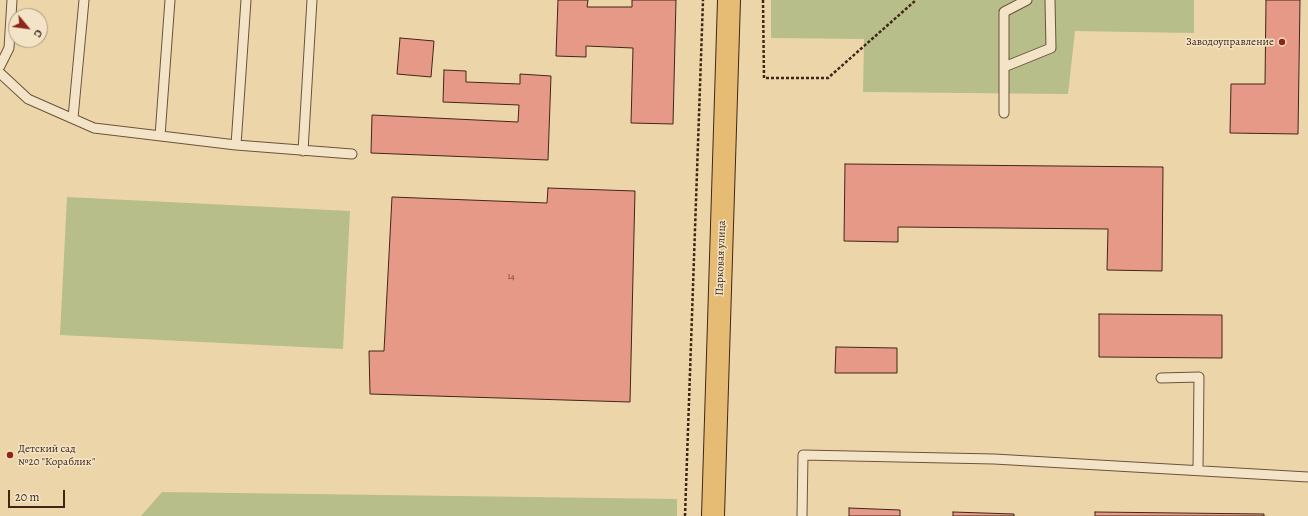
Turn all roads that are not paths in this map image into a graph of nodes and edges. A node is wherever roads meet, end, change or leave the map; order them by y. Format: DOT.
graph roads {
  1 [pos="12,0"];
  2 [pos="84,0"];
  3 [pos="170,0"];
  4 [pos="246,0"];
  5 [pos="312,0"];
  6 [pos="729,0"];
  7 [pos="1027,0"];
  8 [pos="1050,0"];
  9 [pos="0,66"];
  10 [pos="1004,67"];
  11 [pos="0,73"];
  12 [pos="1004,113"];
  13 [pos="73,118"];
  14 [pos="160,136"];
  15 [pos="236,145"];
  16 [pos="303,150"];
  17 [pos="352,154"];
  18 [pos="1161,378"];
  19 [pos="1198,470"];
  20 [pos="1308,477"];
  21 [pos="713,516"];
  22 [pos="802,516"];
  1 -- 9 [label="lane"];
  2 -- 13 [label="lane"];
  3 -- 14 [label="lane"];
  4 -- 15 [label="lane"];
  5 -- 16 [label="lane"];
  6 -- 21 [label="main road, Парковая улица"];
  7 -- 10 [label="lane"];
  8 -- 10 [label="lane"];
  10 -- 12 [label="lane"];
  11 -- 13 [label="lane"];
  13 -- 14 [label="lane"];
  14 -- 15 [label="lane"];
  15 -- 16 [label="lane"];
  16 -- 17 [label="lane"];
  18 -- 19 [label="lane"];
  19 -- 20 [label="lane"];
  19 -- 22 [label="lane"];
}
